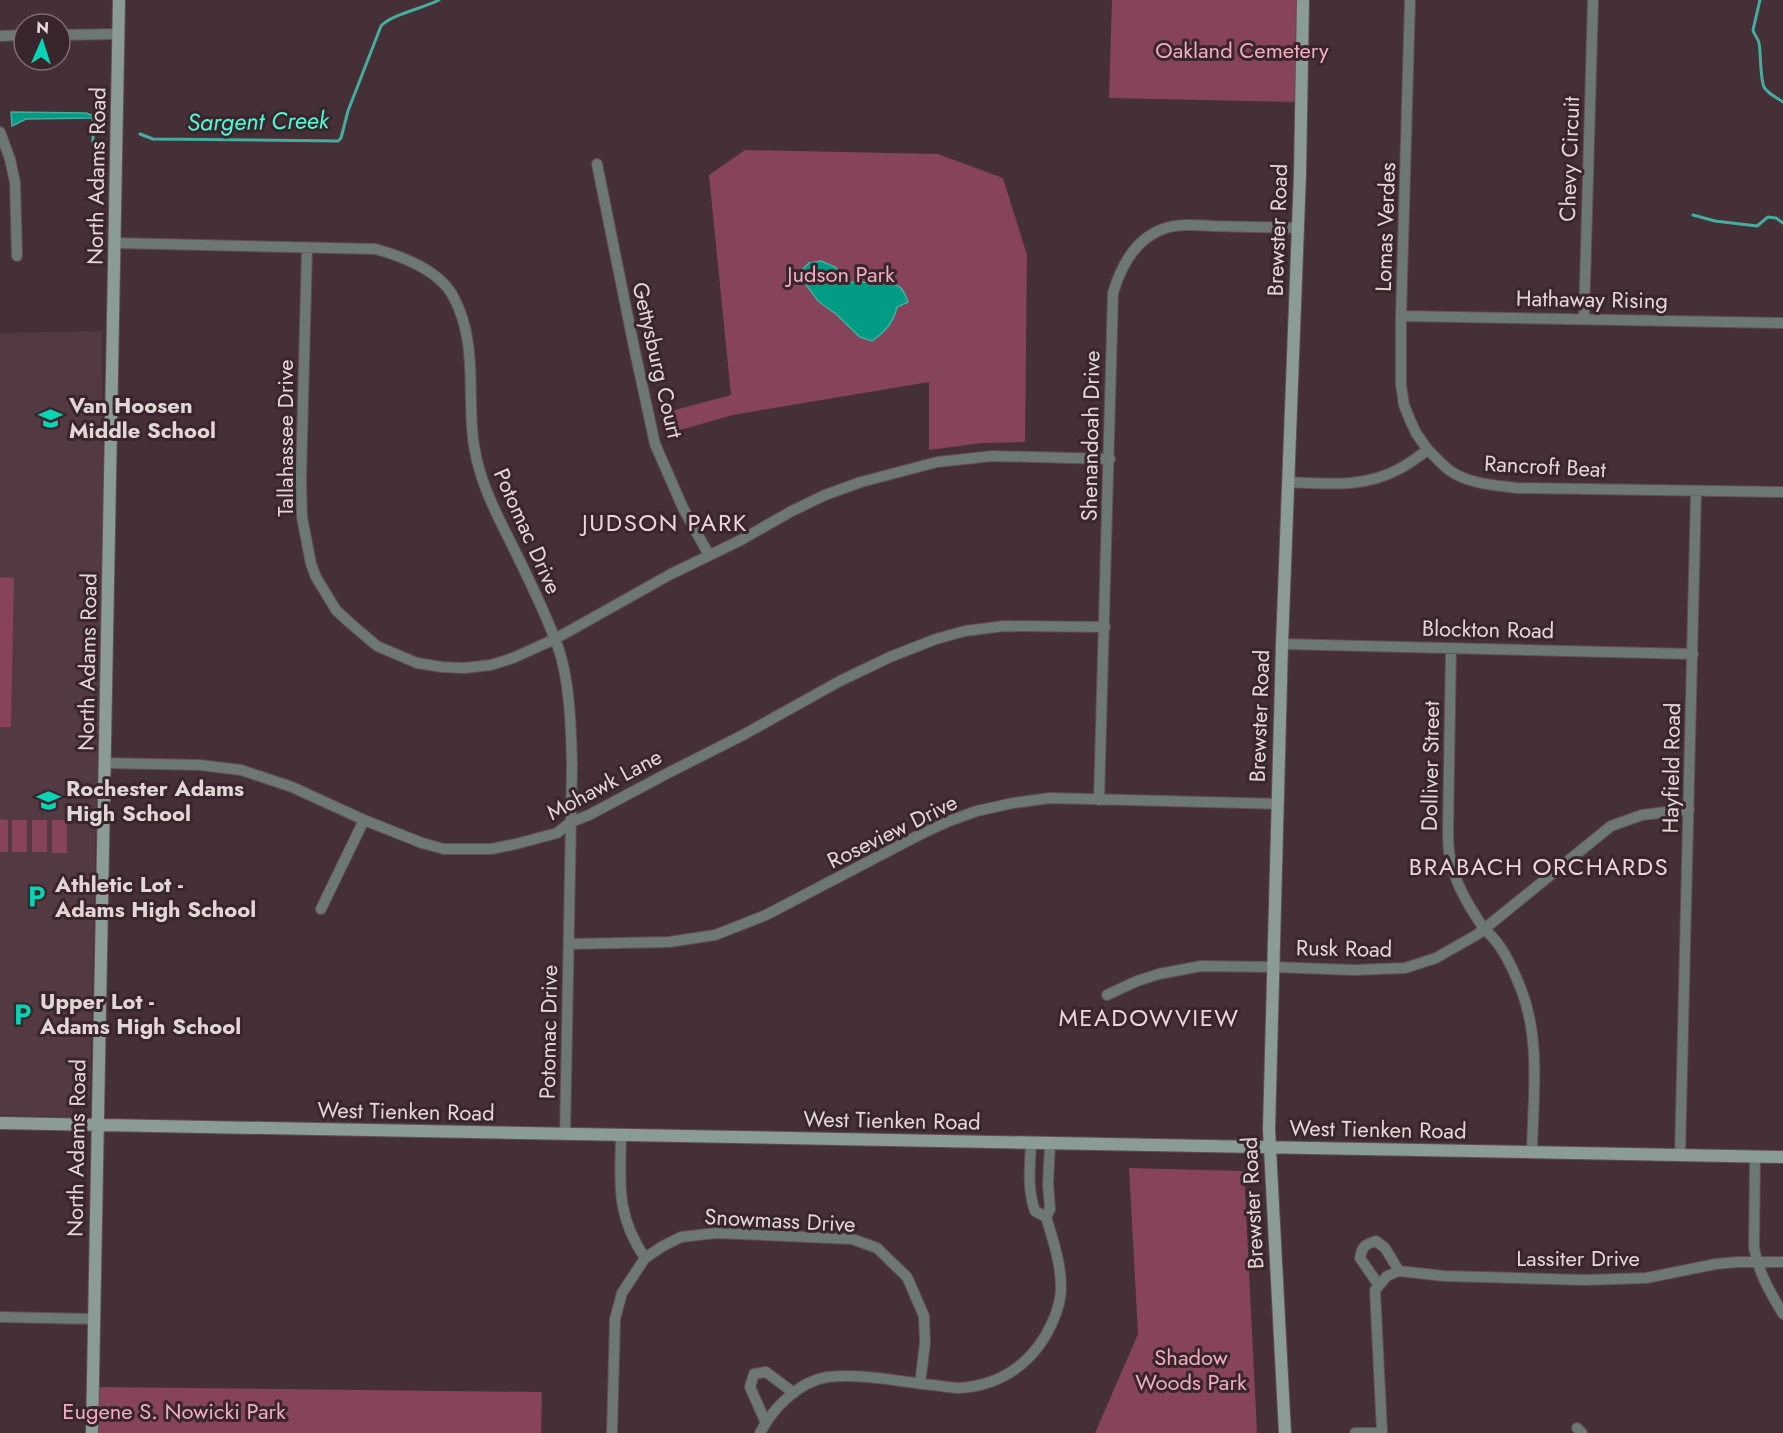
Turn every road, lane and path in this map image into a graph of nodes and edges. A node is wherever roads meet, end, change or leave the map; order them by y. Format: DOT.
graph roads {
  1 [pos="119,0"];
  2 [pos="1304,0"];
  3 [pos="1410,0"];
  4 [pos="1593,0"];
  5 [pos="119,34"];
  6 [pos="72,35"];
  7 [pos="0,132"];
  8 [pos="597,164"];
  9 [pos="1298,228"];
  10 [pos="116,243"];
  11 [pos="307,249"];
  12 [pos="17,256"];
  13 [pos="1401,316"];
  14 [pos="1584,318"];
  15 [pos="1783,323"];
  16 [pos="1428,450"];
  17 [pos="1110,459"];
  18 [pos="1288,482"];
  19 [pos="1696,491"];
  20 [pos="1783,492"];
  21 [pos="709,555"];
  22 [pos="1105,627"];
  23 [pos="555,639"];
  24 [pos="1282,644"];
  25 [pos="1451,648"];
  26 [pos="1693,654"];
  27 [pos="106,763"];
  28 [pos="1099,800"];
  29 [pos="1277,804"];
  30 [pos="1689,809"];
  31 [pos="364,820"];
  32 [pos="571,822"];
  33 [pos="321,909"];
  34 [pos="1484,928"];
  35 [pos="569,944"];
  36 [pos="1273,967"];
  37 [pos="1107,995"];
  38 [pos="0,1123"];
  39 [pos="97,1125"];
  40 [pos="565,1135"];
  41 [pos="621,1136"];
  42 [pos="1031,1144"];
  43 [pos="1050,1144"];
  44 [pos="1270,1148"];
  45 [pos="1532,1152"];
  46 [pos="1680,1155"];
  47 [pos="1755,1157"];
  48 [pos="1783,1157"];
  49 [pos="1046,1217"];
  50 [pos="645,1258"];
  51 [pos="1756,1261"];
  52 [pos="1783,1262"];
  53 [pos="1399,1271"];
  54 [pos="1378,1284"];
  55 [pos="1780,1301"];
  56 [pos="1783,1314"];
  57 [pos="0,1317"];
  58 [pos="93,1319"];
  59 [pos="920,1384"];
  60 [pos="794,1394"];
  61 [pos="766,1423"];
  62 [pos="1382,1432"];
  63 [pos="92,1433"];
  64 [pos="612,1433"];
  65 [pos="760,1433"];
  66 [pos="1285,1433"];
  67 [pos="1355,1433"];
  1 -- 5 [label="street, North Adams Road"];
  2 -- 9 [label="street, Brewster Road"];
  3 -- 13 [label="street, Lomas Verdes"];
  4 -- 14 [label="street, Chevy Circuit"];
  5 -- 6 [label="street"];
  5 -- 10 [label="street, North Adams Road"];
  7 -- 12 [label="street"];
  8 -- 21 [label="street, Gettysburg Court"];
  9 -- 17 [label="street, Shenandoah Drive"];
  9 -- 18 [label="street, Brewster Road"];
  10 -- 11 [label="street, Potomac Drive"];
  10 -- 27 [label="street, North Adams Road"];
  11 -- 23 [label="street, Potomac Drive"];
  11 -- 23 [label="street, Tallahassee Drive"];
  13 -- 14 [label="street, Hathaway Rising"];
  13 -- 16 [label="street, Lomas Verdes"];
  14 -- 15 [label="street, Hathaway Rising"];
  16 -- 18 [label="street"];
  16 -- 19 [label="street, Rancroft Beat"];
  17 -- 21 [label="street, Tallahassee Drive"];
  17 -- 22 [label="street, Shenandoah Drive"];
  18 -- 24 [label="street, Brewster Road"];
  19 -- 20 [label="street, Rancroft Beat"];
  19 -- 26 [label="street, Hayfield Road"];
  21 -- 23 [label="street, Tallahassee Drive"];
  22 -- 28 [label="street, Shenandoah Drive"];
  22 -- 32 [label="street, Mohawk Lane"];
  23 -- 32 [label="street, Potomac Drive"];
  24 -- 25 [label="street, Blockton Road"];
  24 -- 29 [label="street, Brewster Road"];
  25 -- 26 [label="street, Blockton Road"];
  25 -- 34 [label="street, Dolliver Street"];
  26 -- 30 [label="street, Hayfield Road"];
  27 -- 31 [label="street, Mohawk Lane"];
  27 -- 39 [label="street, North Adams Road"];
  28 -- 29 [label="street, Roseview Drive"];
  28 -- 35 [label="street, Roseview Drive"];
  29 -- 36 [label="street, Brewster Road"];
  30 -- 34 [label="street, Rusk Road"];
  30 -- 46 [label="street, Hayfield Road"];
  31 -- 32 [label="street, Mohawk Lane"];
  31 -- 33 [label="street"];
  32 -- 35 [label="street, Potomac Drive"];
  34 -- 36 [label="street, Rusk Road"];
  34 -- 45 [label="street, Dolliver Street"];
  35 -- 40 [label="street, Potomac Drive"];
  36 -- 37 [label="street, Rusk Road"];
  36 -- 44 [label="street, Brewster Road"];
  38 -- 39 [label="street, West Tienken Road"];
  39 -- 40 [label="street, West Tienken Road"];
  39 -- 58 [label="street, North Adams Road"];
  40 -- 41 [label="street, West Tienken Road"];
  41 -- 42 [label="street, West Tienken Road"];
  41 -- 50 [label="street"];
  42 -- 43 [label="street, West Tienken Road"];
  42 -- 49 [label="street"];
  43 -- 44 [label="street, West Tienken Road"];
  43 -- 49 [label="street"];
  44 -- 45 [label="street, West Tienken Road"];
  44 -- 66 [label="street, Brewster Road"];
  45 -- 46 [label="street, West Tienken Road"];
  46 -- 47 [label="street, West Tienken Road"];
  47 -- 48 [label="street, West Tienken Road"];
  47 -- 51 [label="street"];
  49 -- 59 [label="street"];
  50 -- 59 [label="street, Snowmass Drive"];
  50 -- 64 [label="street, Snowmass Drive"];
  51 -- 52 [label="street, Lassiter Drive"];
  51 -- 53 [label="street, Lassiter Drive"];
  51 -- 55 [label="street"];
  53 -- 54 [label="street"];
  53 -- 54 [label="street"];
  54 -- 62 [label="street"];
  55 -- 56 [label="street"];
  57 -- 58 [label="street"];
  58 -- 63 [label="street, North Adams Road"];
  59 -- 60 [label="street"];
  60 -- 61 [label="street"];
  60 -- 61 [label="street"];
  61 -- 65 [label="street"];
  62 -- 67 [label="street"];
}
